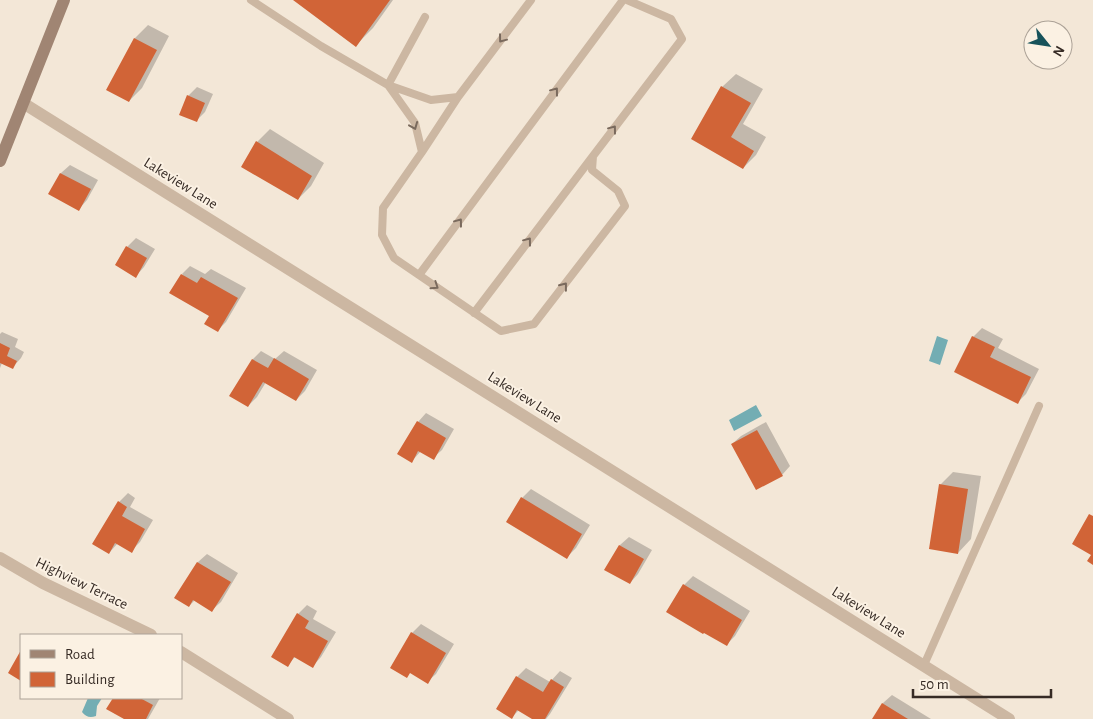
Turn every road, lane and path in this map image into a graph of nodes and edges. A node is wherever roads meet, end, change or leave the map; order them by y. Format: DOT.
graph roads {
  1 [pos="64,0"];
  2 [pos="251,0"];
  3 [pos="531,0"];
  4 [pos="625,0"];
  5 [pos="425,17"];
  6 [pos="388,85"];
  7 [pos="458,97"];
  8 [pos="24,103"];
  9 [pos="422,152"];
  10 [pos="593,156"];
  11 [pos="0,161"];
  12 [pos="419,275"];
  13 [pos="474,313"];
  14 [pos="1038,406"];
  15 [pos="0,558"];
  16 [pos="149,634"];
  17 [pos="182,653"];
  18 [pos="924,665"];
  19 [pos="288,719"];
  20 [pos="1009,719"];
  1 -- 8 [label="main road"];
  2 -- 6 [label="lane"];
  3 -- 7 [label="lane, one-way"];
  10 -- 4 [label="lane, one-way"];
  12 -- 4 [label="lane, one-way"];
  5 -- 6 [label="lane"];
  6 -- 7 [label="lane"];
  6 -- 9 [label="lane, one-way"];
  7 -- 9 [label="lane"];
  8 -- 11 [label="main road"];
  8 -- 18 [label="street, Lakeview Lane"];
  9 -- 12 [label="lane"];
  13 -- 10 [label="lane, one-way"];
  13 -- 10 [label="lane, one-way"];
  12 -- 13 [label="lane, one-way"];
  14 -- 18 [label="lane"];
  15 -- 16 [label="street, Highview Terrace"];
  17 -- 19 [label="street"];
  18 -- 20 [label="street, Lakeview Lane"];
}
